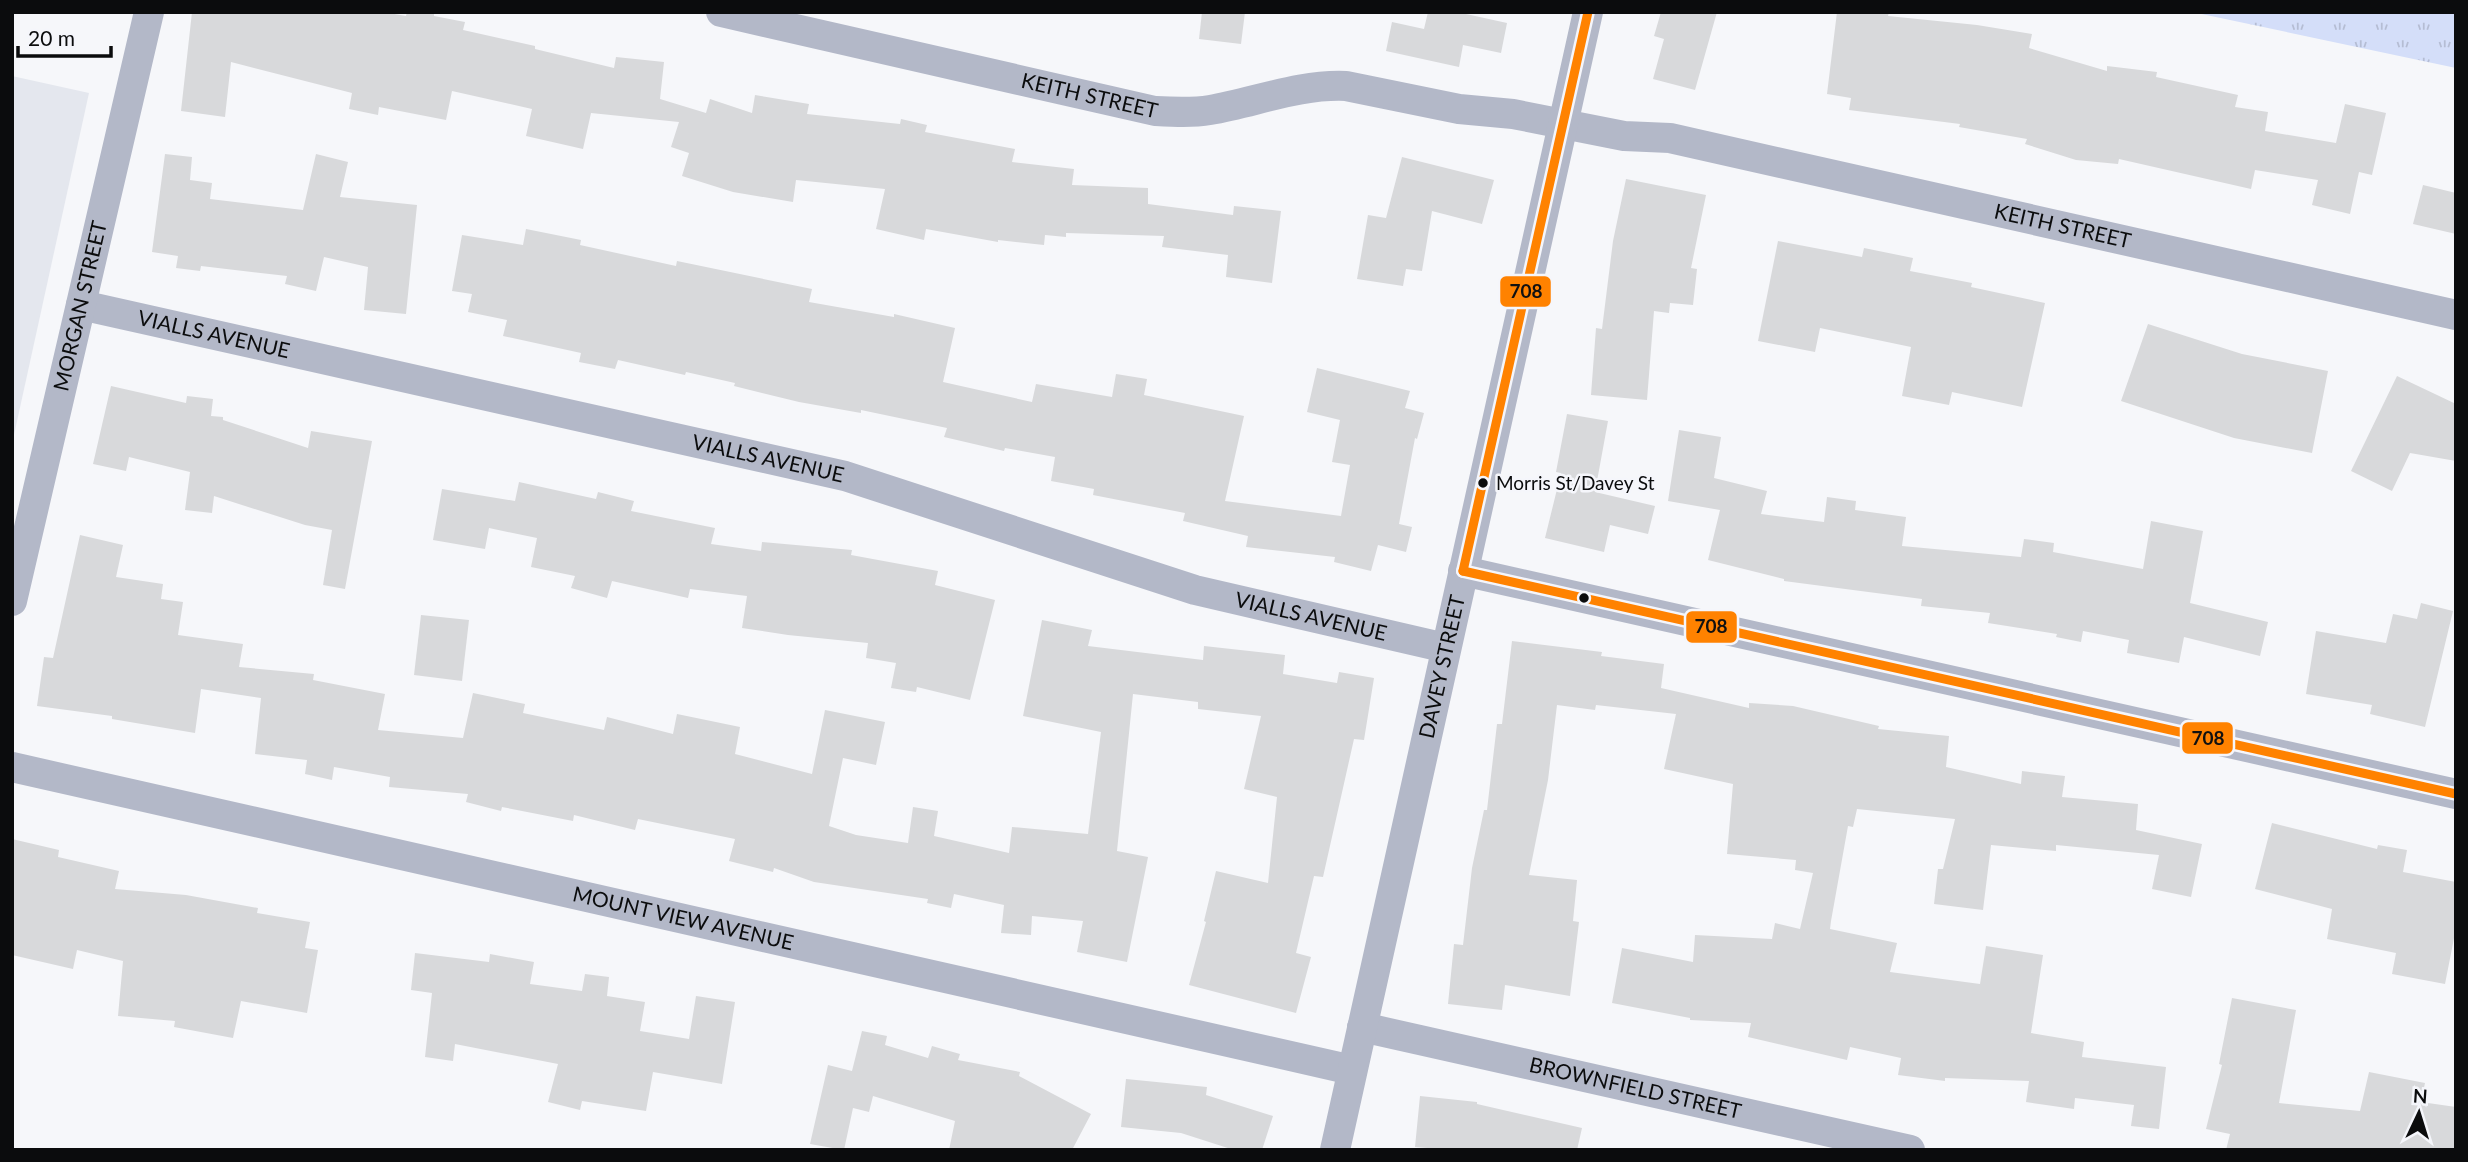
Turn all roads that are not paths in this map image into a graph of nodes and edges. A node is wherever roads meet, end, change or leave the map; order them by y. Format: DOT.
graph roads {
  1 [pos="149,12"];
  2 [pos="721,12"];
  3 [pos="1588,12"];
  4 [pos="1563,123"];
  5 [pos="81,305"];
  6 [pos="2456,315"];
  7 [pos="1462,571"];
  8 [pos="12,601"];
  9 [pos="1446,648"];
  10 [pos="12,767"];
  11 [pos="2456,794"];
  12 [pos="1362,1027"];
  13 [pos="1352,1070"];
  14 [pos="1335,1150"];
  15 [pos="1910,1150"];
  1 -- 5 [label="street, MORGAN STREET"];
  2 -- 4 [label="street, KEITH STREET"];
  3 -- 4 [label="street, DAVEY STREET"];
  4 -- 6 [label="street, KEITH STREET"];
  4 -- 7 [label="street, DAVEY STREET"];
  5 -- 8 [label="street, MORGAN STREET"];
  5 -- 9 [label="street, VIALLS AVENUE"];
  7 -- 9 [label="street, DAVEY STREET"];
  7 -- 11 [label="street"];
  9 -- 12 [label="street, DAVEY STREET"];
  10 -- 13 [label="street, MOUNT VIEW AVENUE"];
  12 -- 13 [label="street, DAVEY STREET"];
  12 -- 15 [label="street, BROWNFIELD STREET"];
  13 -- 14 [label="street, DAVEY STREET"];
}
